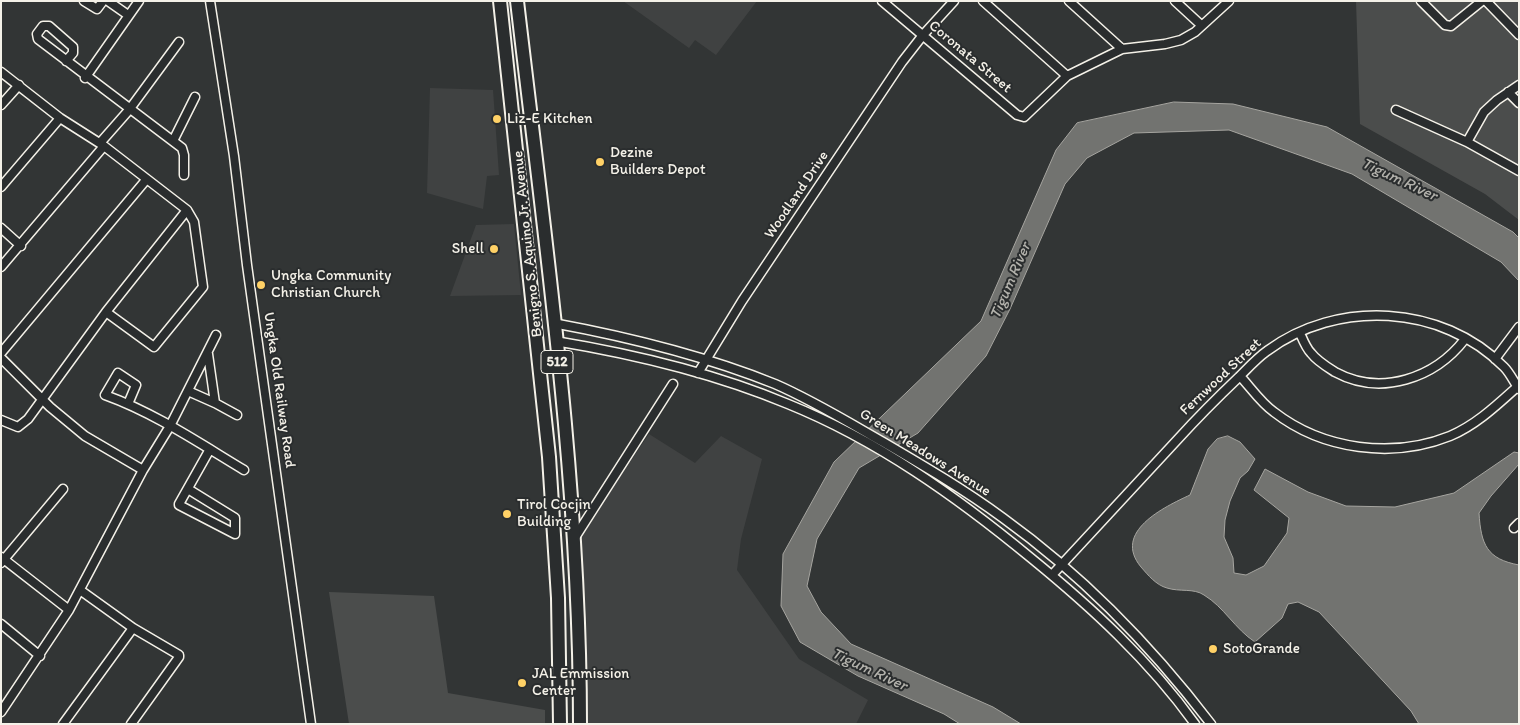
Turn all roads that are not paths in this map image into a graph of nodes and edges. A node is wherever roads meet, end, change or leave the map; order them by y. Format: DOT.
graph roads {
  1 [pos="84,1"];
  2 [pos="103,1"];
  3 [pos="108,1"];
  4 [pos="139,1"];
  5 [pos="210,1"];
  6 [pos="500,1"];
  7 [pos="517,1"];
  8 [pos="882,1"];
  9 [pos="954,1"];
  10 [pos="984,1"];
  11 [pos="1069,1"];
  12 [pos="1174,1"];
  13 [pos="1229,1"];
  14 [pos="1421,1"];
  15 [pos="1484,1"];
  16 [pos="128,15"];
  17 [pos="1201,25"];
  18 [pos="923,35"];
  19 [pos="1519,35"];
  20 [pos="179,42"];
  21 [pos="1122,48"];
  22 [pos="66,61"];
  23 [pos="1,72"];
  24 [pos="1067,76"];
  25 [pos="85,78"];
  26 [pos="19,85"];
  27 [pos="1519,85"];
  28 [pos="1508,92"];
  29 [pos="195,97"];
  30 [pos="1519,103"];
  31 [pos="1,105"];
  32 [pos="129,110"];
  33 [pos="1396,110"];
  34 [pos="60,118"];
  35 [pos="173,141"];
  36 [pos="1467,142"];
  37 [pos="102,145"];
  38 [pos="1519,170"];
  39 [pos="184,176"];
  40 [pos="146,180"];
  41 [pos="1,187"];
  42 [pos="187,210"];
  43 [pos="1,228"];
  44 [pos="21,246"];
  45 [pos="1,267"];
  46 [pos="106,312"];
  47 [pos="553,323"];
  48 [pos="1519,326"];
  49 [pos="1300,333"];
  50 [pos="216,335"];
  51 [pos="1465,339"];
  52 [pos="555,341"];
  53 [pos="1,353"];
  54 [pos="208,354"];
  55 [pos="1,358"];
  56 [pos="1495,359"];
  57 [pos="707,360"];
  58 [pos="698,373"];
  59 [pos="1240,376"];
  60 [pos="674,384"];
  61 [pos="1518,388"];
  62 [pos="188,391"];
  63 [pos="42,397"];
  64 [pos="215,403"];
  65 [pos="128,404"];
  66 [pos="237,415"];
  67 [pos="842,418"];
  68 [pos="1,420"];
  69 [pos="170,426"];
  70 [pos="836,427"];
  71 [pos="210,449"];
  72 [pos="567,455"];
  73 [pos="549,457"];
  74 [pos="909,457"];
  75 [pos="904,464"];
  76 [pos="144,470"];
  77 [pos="244,470"];
  78 [pos="63,489"];
  79 [pos="188,489"];
  80 [pos="963,491"];
  81 [pos="955,500"];
  82 [pos="573,540"];
  83 [pos="2,560"];
  84 [pos="1061,565"];
  85 [pos="1052,575"];
  86 [pos="80,590"];
  87 [pos="69,610"];
  88 [pos="1,624"];
  89 [pos="132,628"];
  90 [pos="40,656"];
  91 [pos="1,712"];
  92 [pos="62,724"];
  93 [pos="132,724"];
  94 [pos="311,724"];
  95 [pos="560,724"];
  96 [pos="580,724"];
  97 [pos="1195,724"];
  98 [pos="1211,724"];
  1 -- 2 [label="street"];
  3 -- 16 [label="street"];
  4 -- 16 [label="street"];
  5 -- 94 [label="street, Ungka Old Railway Road"];
  6 -- 73 [label="main road, Benigno S. Aquino Jr. Avenue / 512"];
  7 -- 47 [label="main road, Benigno S. Aquino Jr. Avenue / 512"];
  8 -- 18 [label="street, Coronata Street"];
  9 -- 18 [label="street, Woodland Drive"];
  10 -- 24 [label="street"];
  11 -- 21 [label="street"];
  12 -- 17 [label="street"];
  13 -- 17 [label="street"];
  14 -- 15 [label="street"];
  15 -- 19 [label="street"];
  16 -- 25 [label="street"];
  17 -- 21 [label="street"];
  18 -- 24 [label="street, Coronata Street"];
  18 -- 57 [label="street, Woodland Drive"];
  20 -- 32 [label="street"];
  21 -- 24 [label="street"];
  22 -- 22 [label="street"];
  22 -- 25 [label="street"];
  23 -- 26 [label="street"];
  25 -- 32 [label="street"];
  26 -- 31 [label="street"];
  26 -- 34 [label="street"];
  27 -- 28 [label="street"];
  28 -- 30 [label="street"];
  28 -- 36 [label="street"];
  29 -- 35 [label="street"];
  32 -- 35 [label="street"];
  32 -- 37 [label="street"];
  33 -- 36 [label="street"];
  34 -- 37 [label="street"];
  34 -- 41 [label="street"];
  35 -- 39 [label="street"];
  36 -- 38 [label="street"];
  37 -- 40 [label="street"];
  37 -- 44 [label="street"];
  40 -- 42 [label="street"];
  40 -- 53 [label="street"];
  42 -- 46 [label="street"];
  42 -- 46 [label="street"];
  43 -- 44 [label="street"];
  44 -- 45 [label="street"];
  46 -- 63 [label="street"];
  47 -- 52 [label="main road, Benigno S. Aquino Jr. Avenue / 512"];
  47 -- 57 [label="street, Green Meadows Avenue"];
  48 -- 56 [label="street"];
  49 -- 51 [label="street, Fernwood Street"];
  49 -- 51 [label="street"];
  49 -- 59 [label="street, Fernwood Street"];
  50 -- 54 [label="street"];
  51 -- 56 [label="street, Fernwood Street"];
  52 -- 58 [label="street, Green Meadows Avenue"];
  52 -- 72 [label="main road, Benigno S. Aquino Jr. Avenue / 512"];
  54 -- 62 [label="street"];
  54 -- 64 [label="street"];
  55 -- 63 [label="street"];
  56 -- 61 [label="street, Fernwood Street"];
  57 -- 58 [label="street, Woodland Drive"];
  57 -- 67 [label="street, Green Meadows Avenue"];
  58 -- 70 [label="street, Green Meadows Avenue"];
  59 -- 61 [label="street"];
  59 -- 84 [label="street, Fernwood Street"];
  60 -- 82 [label="street"];
  62 -- 64 [label="street"];
  62 -- 69 [label="street"];
  63 -- 68 [label="street"];
  63 -- 76 [label="street"];
  64 -- 66 [label="street"];
  65 -- 69 [label="street"];
  67 -- 70 [label="street"];
  67 -- 74 [label="street, Green Meadows Avenue"];
  69 -- 71 [label="street"];
  69 -- 76 [label="street"];
  70 -- 75 [label="street, Green Meadows Avenue"];
  71 -- 77 [label="street"];
  71 -- 79 [label="street"];
  72 -- 73 [label="main road"];
  72 -- 82 [label="main road, Benigno S. Aquino Jr. Avenue / 512"];
  73 -- 95 [label="main road, Benigno S. Aquino Jr. Avenue / 512"];
  74 -- 75 [label="street"];
  74 -- 80 [label="street, Green Meadows Avenue"];
  75 -- 81 [label="street, Green Meadows Avenue"];
  76 -- 86 [label="street"];
  78 -- 83 [label="street"];
  79 -- 79 [label="street"];
  80 -- 81 [label="street"];
  80 -- 84 [label="street, Green Meadows Avenue"];
  81 -- 85 [label="street, Green Meadows Avenue"];
  82 -- 96 [label="main road, Benigno S. Aquino Jr. Avenue / 512"];
  83 -- 87 [label="street"];
  84 -- 85 [label="street, Fernwood Street"];
  84 -- 98 [label="street, Green Meadows Avenue"];
  85 -- 97 [label="street, Green Meadows Avenue"];
  86 -- 87 [label="street"];
  86 -- 89 [label="street"];
  87 -- 90 [label="street"];
  88 -- 90 [label="street"];
  89 -- 92 [label="street"];
  89 -- 93 [label="street"];
  90 -- 91 [label="street"];
}
